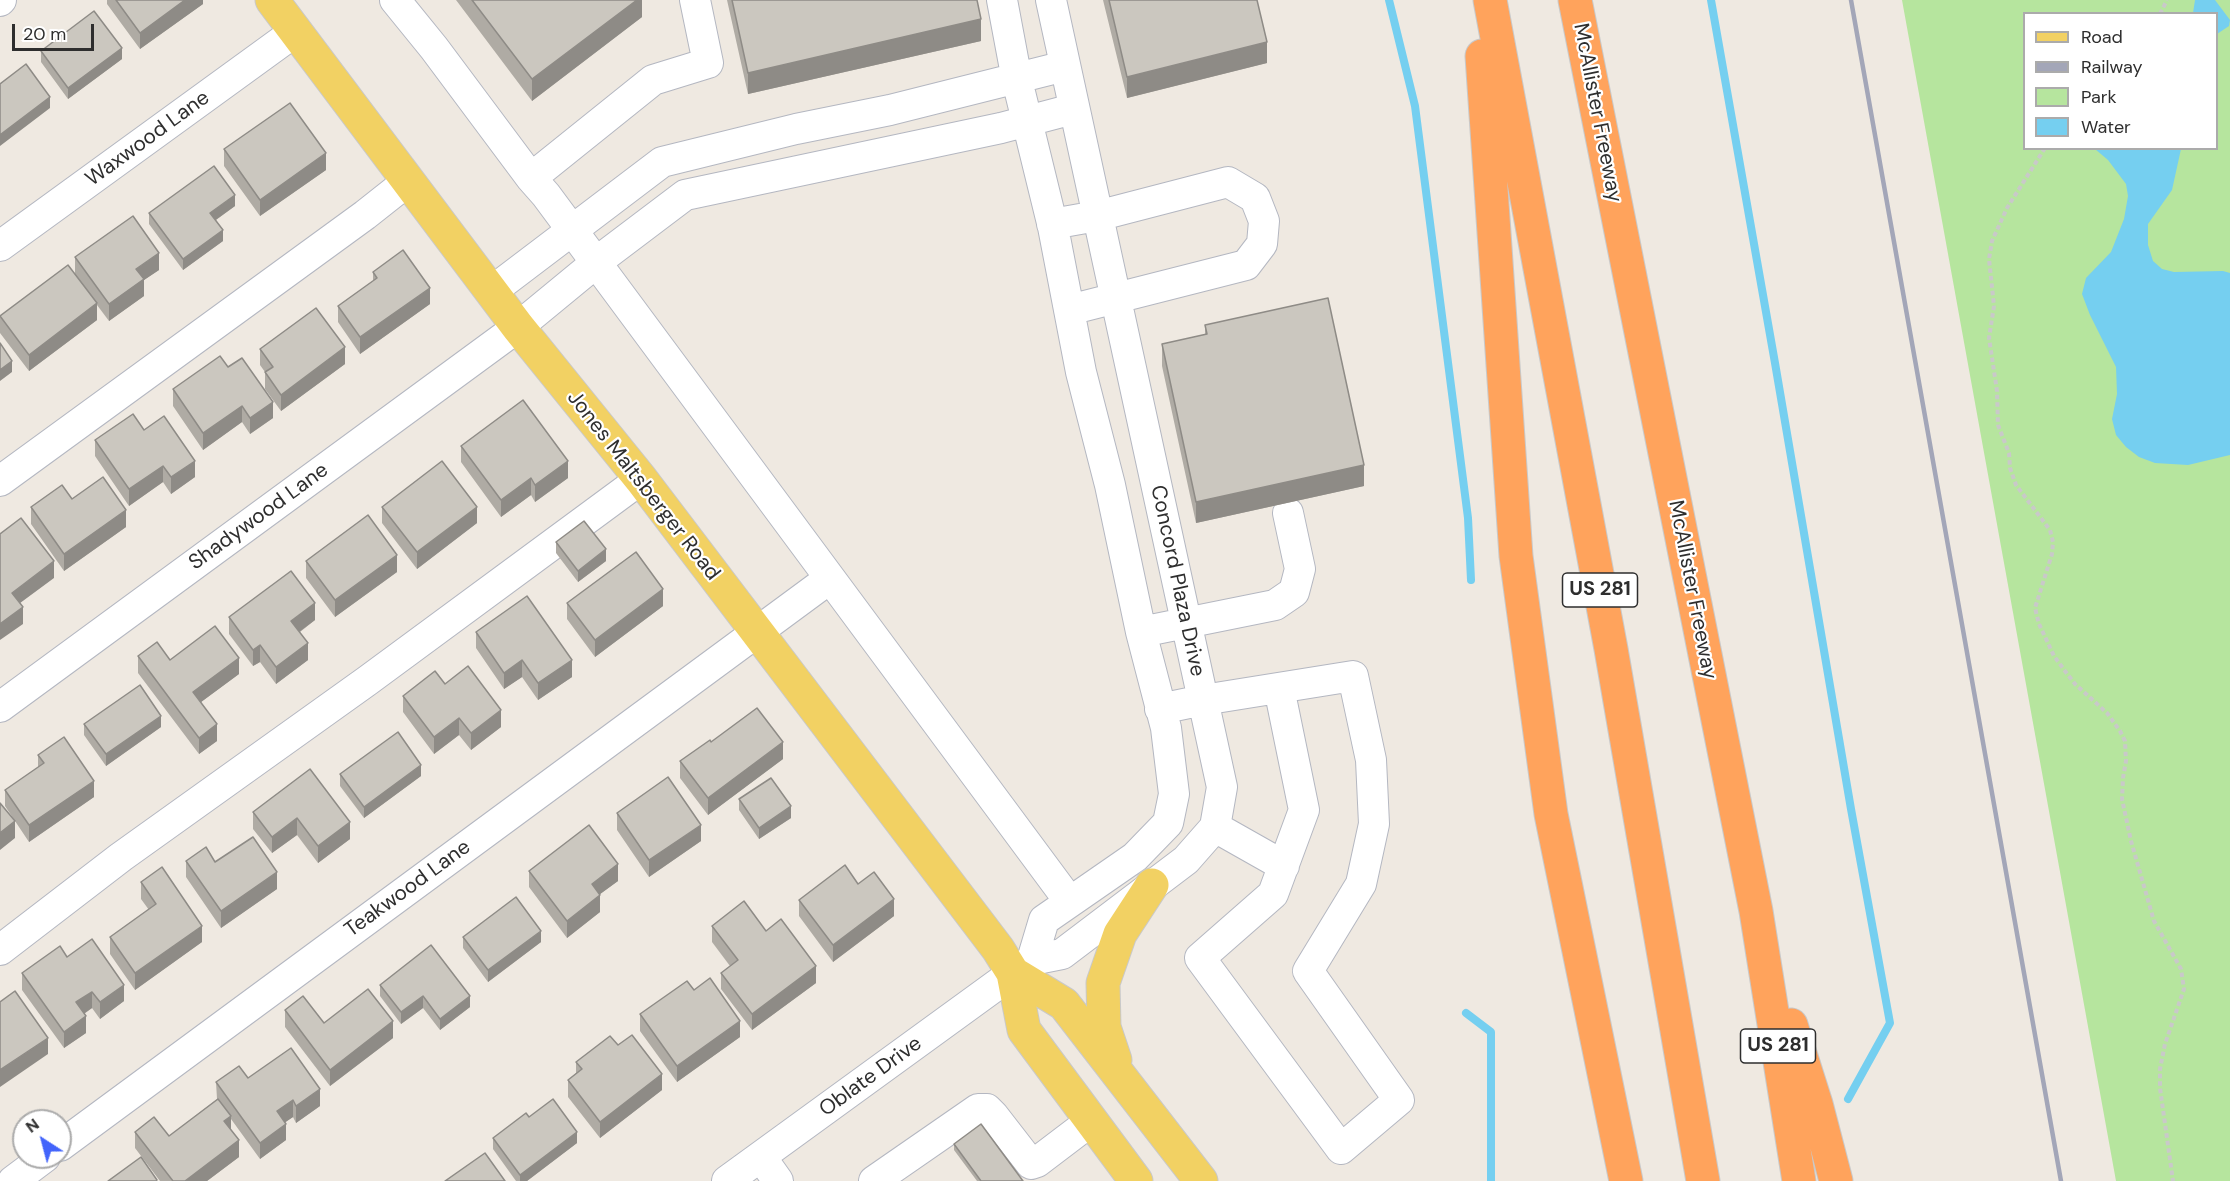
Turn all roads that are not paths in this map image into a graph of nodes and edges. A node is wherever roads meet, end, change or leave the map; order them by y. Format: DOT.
graph roads {
  1 [pos="273,0"];
  2 [pos="395,0"];
  3 [pos="695,0"];
  4 [pos="1002,0"];
  5 [pos="1051,0"];
  6 [pos="1478,0"];
  7 [pos="1490,0"];
  8 [pos="1575,0"];
  9 [pos="296,31"];
  10 [pos="1065,66"];
  11 [pos="1017,80"];
  12 [pos="1073,109"];
  13 [pos="1027,121"];
  14 [pos="796,129"];
  15 [pos="803,170"];
  16 [pos="531,178"];
  17 [pos="408,181"];
  18 [pos="1096,216"];
  19 [pos="1052,224"];
  20 [pos="571,231"];
  21 [pos="0,246"];
  22 [pos="596,264"];
  23 [pos="492,291"];
  24 [pos="1115,299"];
  25 [pos="1069,310"];
  26 [pos="518,327"];
  27 [pos="641,479"];
  28 [pos="0,481"];
  29 [pos="1288,513"];
  30 [pos="829,579"];
  31 [pos="1186,622"];
  32 [pos="1141,632"];
  33 [pos="756,633"];
  34 [pos="1279,688"];
  35 [pos="1203,700"];
  36 [pos="0,707"];
  37 [pos="1160,709"];
  38 [pos="1215,827"];
  39 [pos="1284,866"];
  40 [pos="1152,885"];
  41 [pos="1070,902"];
  42 [pos="1756,911"];
  43 [pos="0,950"];
  44 [pos="1023,967"];
  45 [pos="1120,1076"];
  46 [pos="1091,1121"];
  47 [pos="72,1137"];
  48 [pos="29,1169"];
  49 [pos="770,1169"];
  50 [pos="1036,1172"];
  51 [pos="13,1181"];
  52 [pos="727,1181"];
  53 [pos="874,1181"];
  54 [pos="1136,1181"];
  55 [pos="1202,1181"];
  56 [pos="1626,1181"];
  57 [pos="1703,1181"];
  58 [pos="1799,1181"];
  59 [pos="1836,1181"];
  1 -- 9 [label="main road, Jones Maltsberger Road"];
  2 -- 16 [label="street"];
  3 -- 16 [label="street"];
  4 -- 11 [label="street, Concord Plaza Drive"];
  5 -- 10 [label="street, Concord Plaza Drive"];
  6 -- 56 [label="highway"];
  7 -- 57 [label="highway, US 281"];
  8 -- 42 [label="highway, McAllister Freeway / US 281"];
  9 -- 17 [label="main road, Jones Maltsberger Road"];
  9 -- 21 [label="street, Waxwood Lane"];
  10 -- 11 [label="street"];
  10 -- 12 [label="street, Concord Plaza Drive"];
  11 -- 13 [label="street, Concord Plaza Drive"];
  11 -- 14 [label="street"];
  12 -- 13 [label="street, Shadywood Lane"];
  12 -- 18 [label="street, Concord Plaza Drive"];
  13 -- 15 [label="street, Shadywood Lane"];
  13 -- 19 [label="street, Concord Plaza Drive"];
  14 -- 15 [label="street"];
  14 -- 20 [label="street"];
  15 -- 22 [label="street, Shadywood Lane"];
  16 -- 20 [label="street"];
  17 -- 23 [label="main road, Jones Maltsberger Road"];
  17 -- 28 [label="street"];
  18 -- 19 [label="street"];
  18 -- 24 [label="street, Concord Plaza Drive"];
  18 -- 24 [label="street"];
  19 -- 25 [label="street, Concord Plaza Drive"];
  20 -- 22 [label="street"];
  20 -- 23 [label="street"];
  22 -- 26 [label="street, Shadywood Lane"];
  22 -- 30 [label="street"];
  23 -- 26 [label="main road, Jones Maltsberger Road"];
  24 -- 25 [label="street"];
  24 -- 31 [label="street, Concord Plaza Drive"];
  25 -- 32 [label="street, Concord Plaza Drive"];
  26 -- 27 [label="main road, Jones Maltsberger Road"];
  26 -- 36 [label="street, Shadywood Lane"];
  27 -- 33 [label="main road, Jones Maltsberger Road"];
  27 -- 43 [label="street"];
  29 -- 31 [label="street"];
  30 -- 33 [label="street, Teakwood Lane"];
  30 -- 41 [label="street"];
  31 -- 32 [label="street"];
  31 -- 35 [label="street, Concord Plaza Drive"];
  32 -- 37 [label="street, Concord Plaza Drive"];
  33 -- 44 [label="main road, Jones Maltsberger Road"];
  33 -- 47 [label="street, Teakwood Lane"];
  34 -- 35 [label="street"];
  34 -- 39 [label="street"];
  34 -- 39 [label="street"];
  35 -- 37 [label="street"];
  35 -- 38 [label="street, Concord Plaza Drive"];
  37 -- 41 [label="street, Concord Plaza Drive"];
  38 -- 39 [label="street"];
  38 -- 40 [label="street"];
  40 -- 44 [label="street"];
  40 -- 45 [label="main road"];
  41 -- 44 [label="street, Concord Plaza Drive"];
  42 -- 58 [label="highway, McAllister Freeway / US 281"];
  42 -- 59 [label="highway"];
  44 -- 45 [label="main road, Jones Maltsberger Road"];
  44 -- 46 [label="main road, Jones Maltsberger Road"];
  44 -- 49 [label="street, Oblate Drive"];
  45 -- 55 [label="main road, Jones Maltsberger Road"];
  46 -- 50 [label="street"];
  46 -- 54 [label="main road, Jones Maltsberger Road"];
  48 -- 51 [label="street"];
  49 -- 52 [label="street, Oblate Drive"];
  50 -- 53 [label="street"];
}
